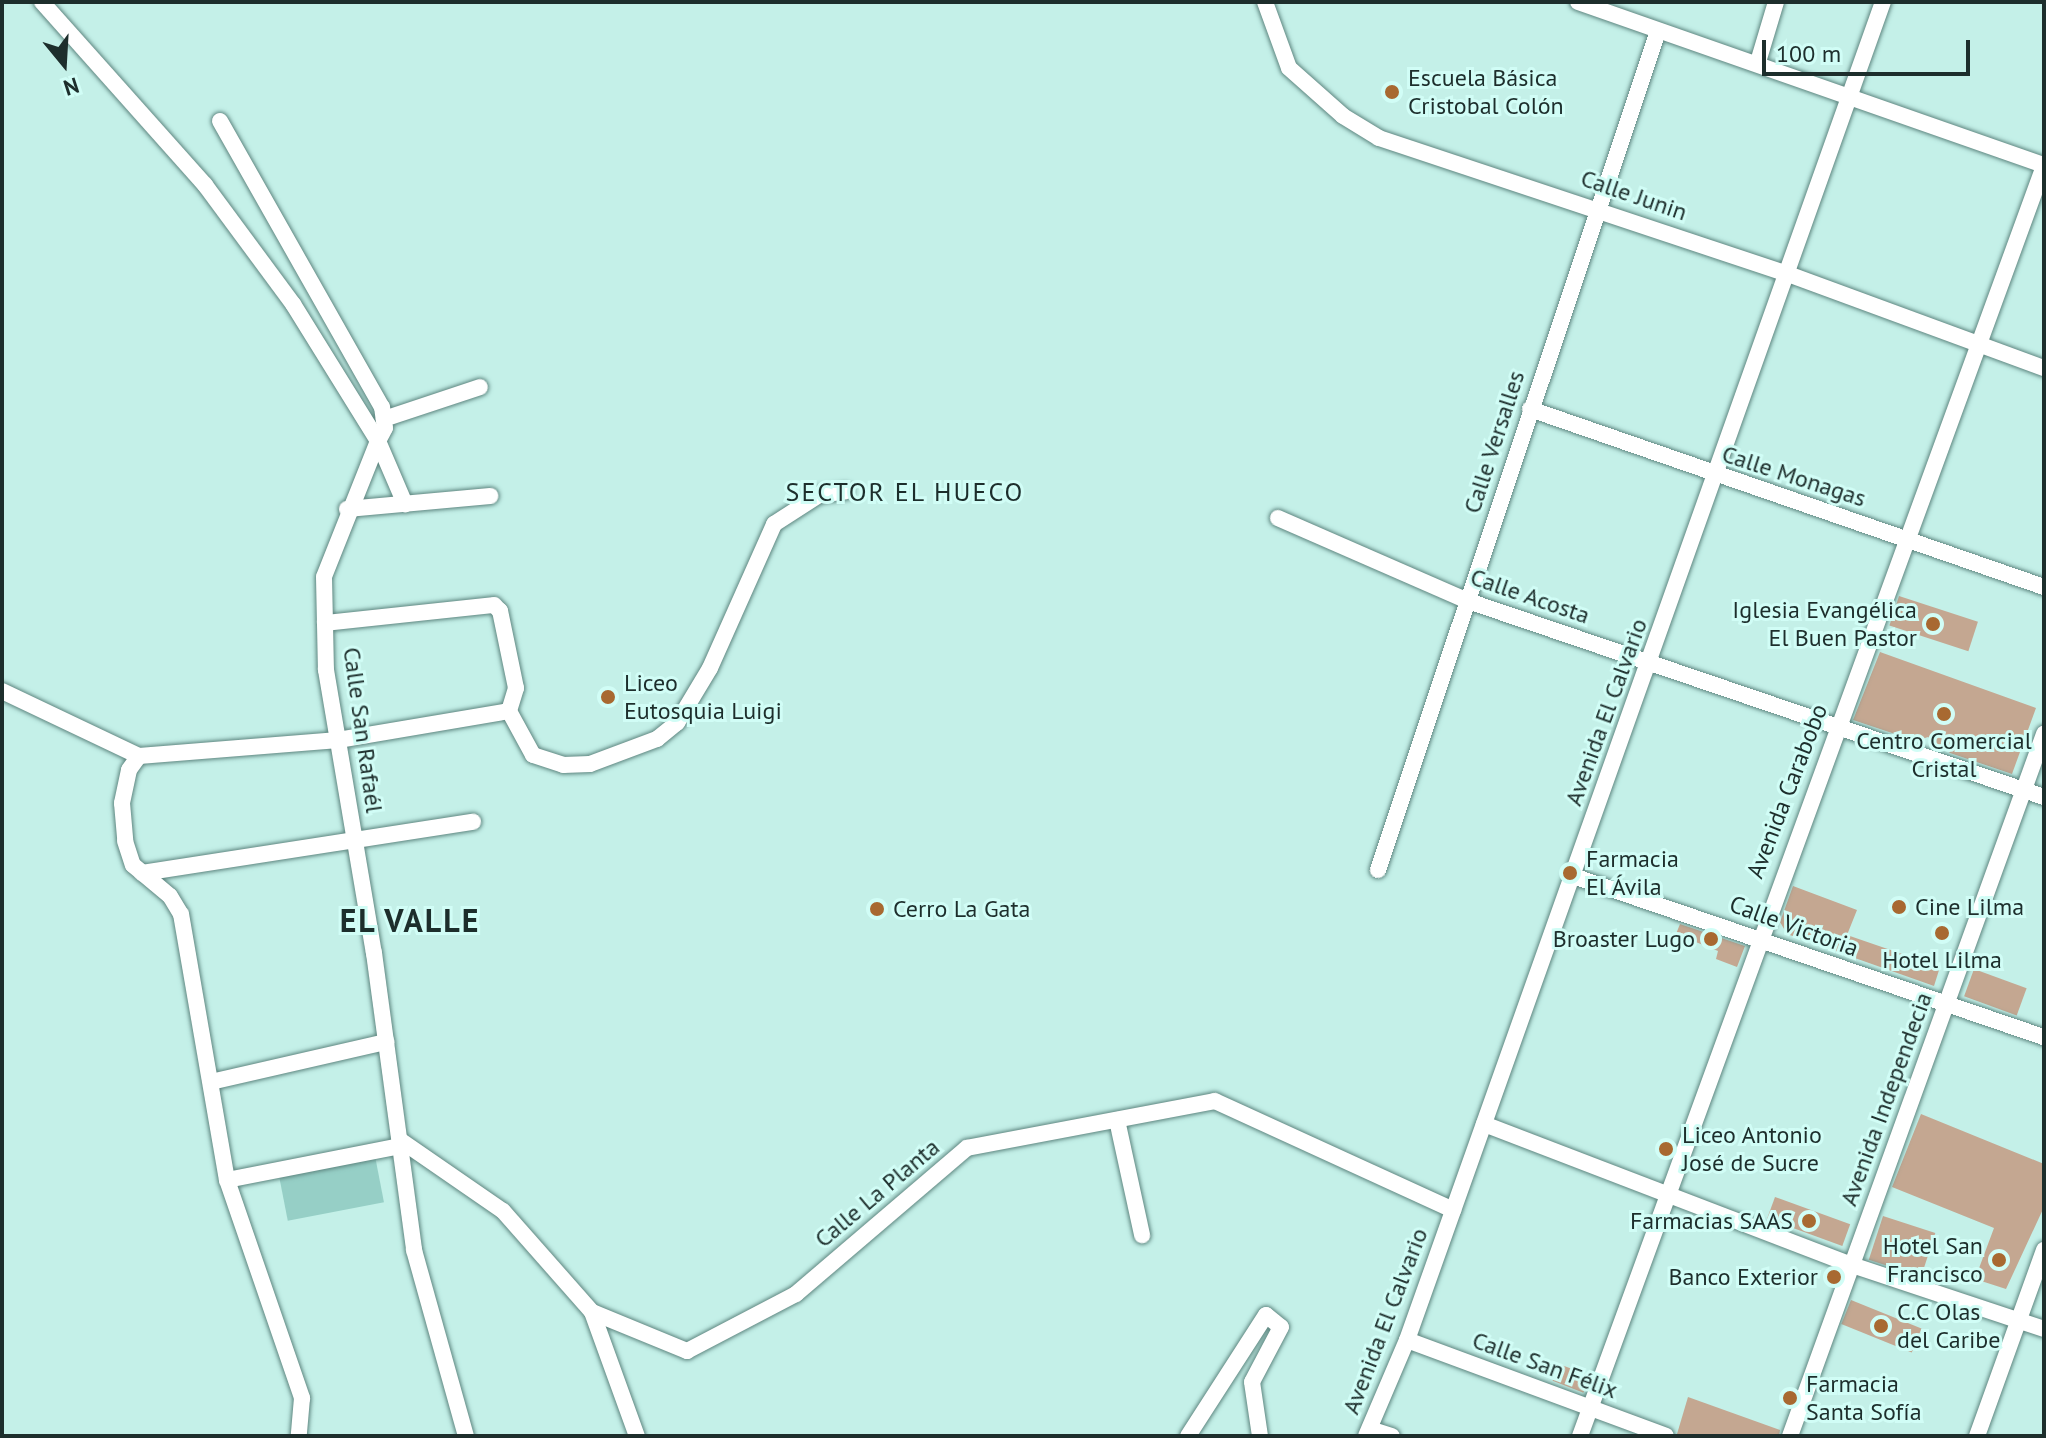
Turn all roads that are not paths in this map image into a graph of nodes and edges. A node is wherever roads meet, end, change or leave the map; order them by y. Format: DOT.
graph roads {
  1 [pos="42,2"];
  2 [pos="1265,2"];
  3 [pos="1578,2"];
  4 [pos="1776,2"];
  5 [pos="1883,2"];
  6 [pos="1658,31"];
  7 [pos="1758,62"];
  8 [pos="1853,94"];
  9 [pos="220,121"];
  10 [pos="2044,165"];
  11 [pos="1596,208"];
  12 [pos="1788,274"];
  13 [pos="1981,345"];
  14 [pos="2044,368"];
  15 [pos="480,387"];
  16 [pos="1530,409"];
  17 [pos="384,419"];
  18 [pos="378,441"];
  19 [pos="1716,475"];
  20 [pos="846,491"];
  21 [pos="490,496"];
  22 [pos="405,504"];
  23 [pos="347,509"];
  24 [pos="1278,518"];
  25 [pos="1911,541"];
  26 [pos="2044,587"];
  27 [pos="1468,601"];
  28 [pos="325,623"];
  29 [pos="1650,662"];
  30 [pos="2,691"];
  31 [pos="509,711"];
  32 [pos="1836,727"];
  33 [pos="2044,734"];
  34 [pos="338,740"];
  35 [pos="139,756"];
  36 [pos="2026,790"];
  37 [pos="2044,797"];
  38 [pos="473,822"];
  39 [pos="355,840"];
  40 [pos="1378,870"];
  41 [pos="142,873"];
  42 [pos="1573,876"];
  43 [pos="1757,939"];
  44 [pos="1945,1005"];
  45 [pos="2044,1037"];
  46 [pos="386,1042"];
  47 [pos="211,1082"];
  48 [pos="1117,1120"];
  49 [pos="1484,1124"];
  50 [pos="400,1143"];
  51 [pos="227,1180"];
  52 [pos="1668,1194"];
  53 [pos="1453,1210"];
  54 [pos="1142,1235"];
  55 [pos="2044,1250"];
  56 [pos="1852,1265"];
  57 [pos="592,1312"];
  58 [pos="2018,1319"];
  59 [pos="2044,1329"];
  60 [pos="1407,1340"];
  61 [pos="1590,1408"];
  62 [pos="1368,1432"];
  63 [pos="299,1436"];
  64 [pos="466,1436"];
  65 [pos="637,1436"];
  66 [pos="1188,1436"];
  67 [pos="1260,1436"];
  68 [pos="1392,1436"];
  69 [pos="1580,1436"];
  70 [pos="1666,1436"];
  71 [pos="1790,1436"];
  72 [pos="1977,1436"];
  1 -- 18 [label="street"];
  2 -- 11 [label="street, Calle Junin"];
  3 -- 6 [label="street"];
  4 -- 7 [label="street"];
  5 -- 8 [label="street, Avenida El Calvario"];
  6 -- 7 [label="street"];
  6 -- 11 [label="street, Calle Versalles"];
  7 -- 8 [label="street"];
  8 -- 10 [label="street"];
  8 -- 12 [label="street, Avenida El Calvario"];
  9 -- 17 [label="street"];
  10 -- 13 [label="street, Avenida Carabobo"];
  11 -- 12 [label="street, Calle Junin"];
  11 -- 16 [label="street, Calle Versalles"];
  12 -- 13 [label="street, Calle Junin"];
  12 -- 19 [label="street, Avenida El Calvario"];
  13 -- 14 [label="street, Calle Junin"];
  13 -- 25 [label="street, Avenida Carabobo"];
  15 -- 17 [label="street"];
  16 -- 19 [label="street, Calle Monagas"];
  16 -- 27 [label="street, Calle Versalles"];
  17 -- 18 [label="street, Calle San Rafaél"];
  18 -- 22 [label="street"];
  18 -- 23 [label="street, Calle San Rafaél"];
  19 -- 25 [label="street, Calle Monagas"];
  19 -- 29 [label="street, Avenida El Calvario"];
  20 -- 31 [label="street"];
  21 -- 22 [label="street"];
  22 -- 23 [label="street"];
  23 -- 28 [label="street, Calle San Rafaél"];
  24 -- 27 [label="street, Calle Acosta"];
  25 -- 26 [label="street, Calle Monagas"];
  25 -- 32 [label="street, Avenida Carabobo"];
  27 -- 29 [label="street, Calle Acosta"];
  27 -- 40 [label="street, Calle Versalles"];
  28 -- 31 [label="street"];
  28 -- 34 [label="street, Calle San Rafaél"];
  29 -- 32 [label="street, Calle Acosta"];
  29 -- 42 [label="street, Avenida El Calvario"];
  30 -- 35 [label="street"];
  31 -- 34 [label="street"];
  32 -- 36 [label="street, Calle Acosta"];
  32 -- 43 [label="street, Avenida Carabobo"];
  33 -- 36 [label="street, Avenida Independecia"];
  34 -- 35 [label="street"];
  34 -- 39 [label="street, Calle San Rafaél"];
  35 -- 41 [label="street"];
  36 -- 37 [label="street, Calle Acosta"];
  36 -- 44 [label="street, Avenida Independecia"];
  38 -- 39 [label="street"];
  39 -- 41 [label="street"];
  39 -- 46 [label="street, Calle San Rafaél"];
  41 -- 47 [label="street"];
  42 -- 43 [label="street, Calle Victoria"];
  42 -- 49 [label="street, Avenida El Calvario"];
  43 -- 44 [label="street, Calle Victoria"];
  43 -- 52 [label="street, Avenida Carabobo"];
  44 -- 45 [label="street, Calle Victoria"];
  44 -- 56 [label="street, Avenida Independecia"];
  46 -- 47 [label="street"];
  46 -- 50 [label="street, Calle San Rafaél"];
  47 -- 51 [label="street"];
  48 -- 53 [label="street, Calle La Planta"];
  48 -- 54 [label="street"];
  48 -- 57 [label="street, Calle La Planta"];
  49 -- 52 [label="street"];
  49 -- 53 [label="street, Avenida El Calvario"];
  50 -- 51 [label="street"];
  50 -- 57 [label="street, Calle La Planta"];
  50 -- 64 [label="street, Calle San Rafaél"];
  51 -- 63 [label="street"];
  52 -- 56 [label="street"];
  52 -- 61 [label="street, Avenida Carabobo"];
  53 -- 60 [label="street, Avenida El Calvario"];
  55 -- 58 [label="street"];
  56 -- 58 [label="street"];
  56 -- 71 [label="street, Avenida Independecia"];
  57 -- 65 [label="street"];
  58 -- 59 [label="street"];
  58 -- 72 [label="street"];
  60 -- 61 [label="street, Calle San Félix"];
  60 -- 62 [label="street, Avenida El Calvario"];
  61 -- 69 [label="street, Avenida Carabobo"];
  61 -- 70 [label="street, Calle San Félix"];
  62 -- 68 [label="street"];
  66 -- 67 [label="street"];
}
